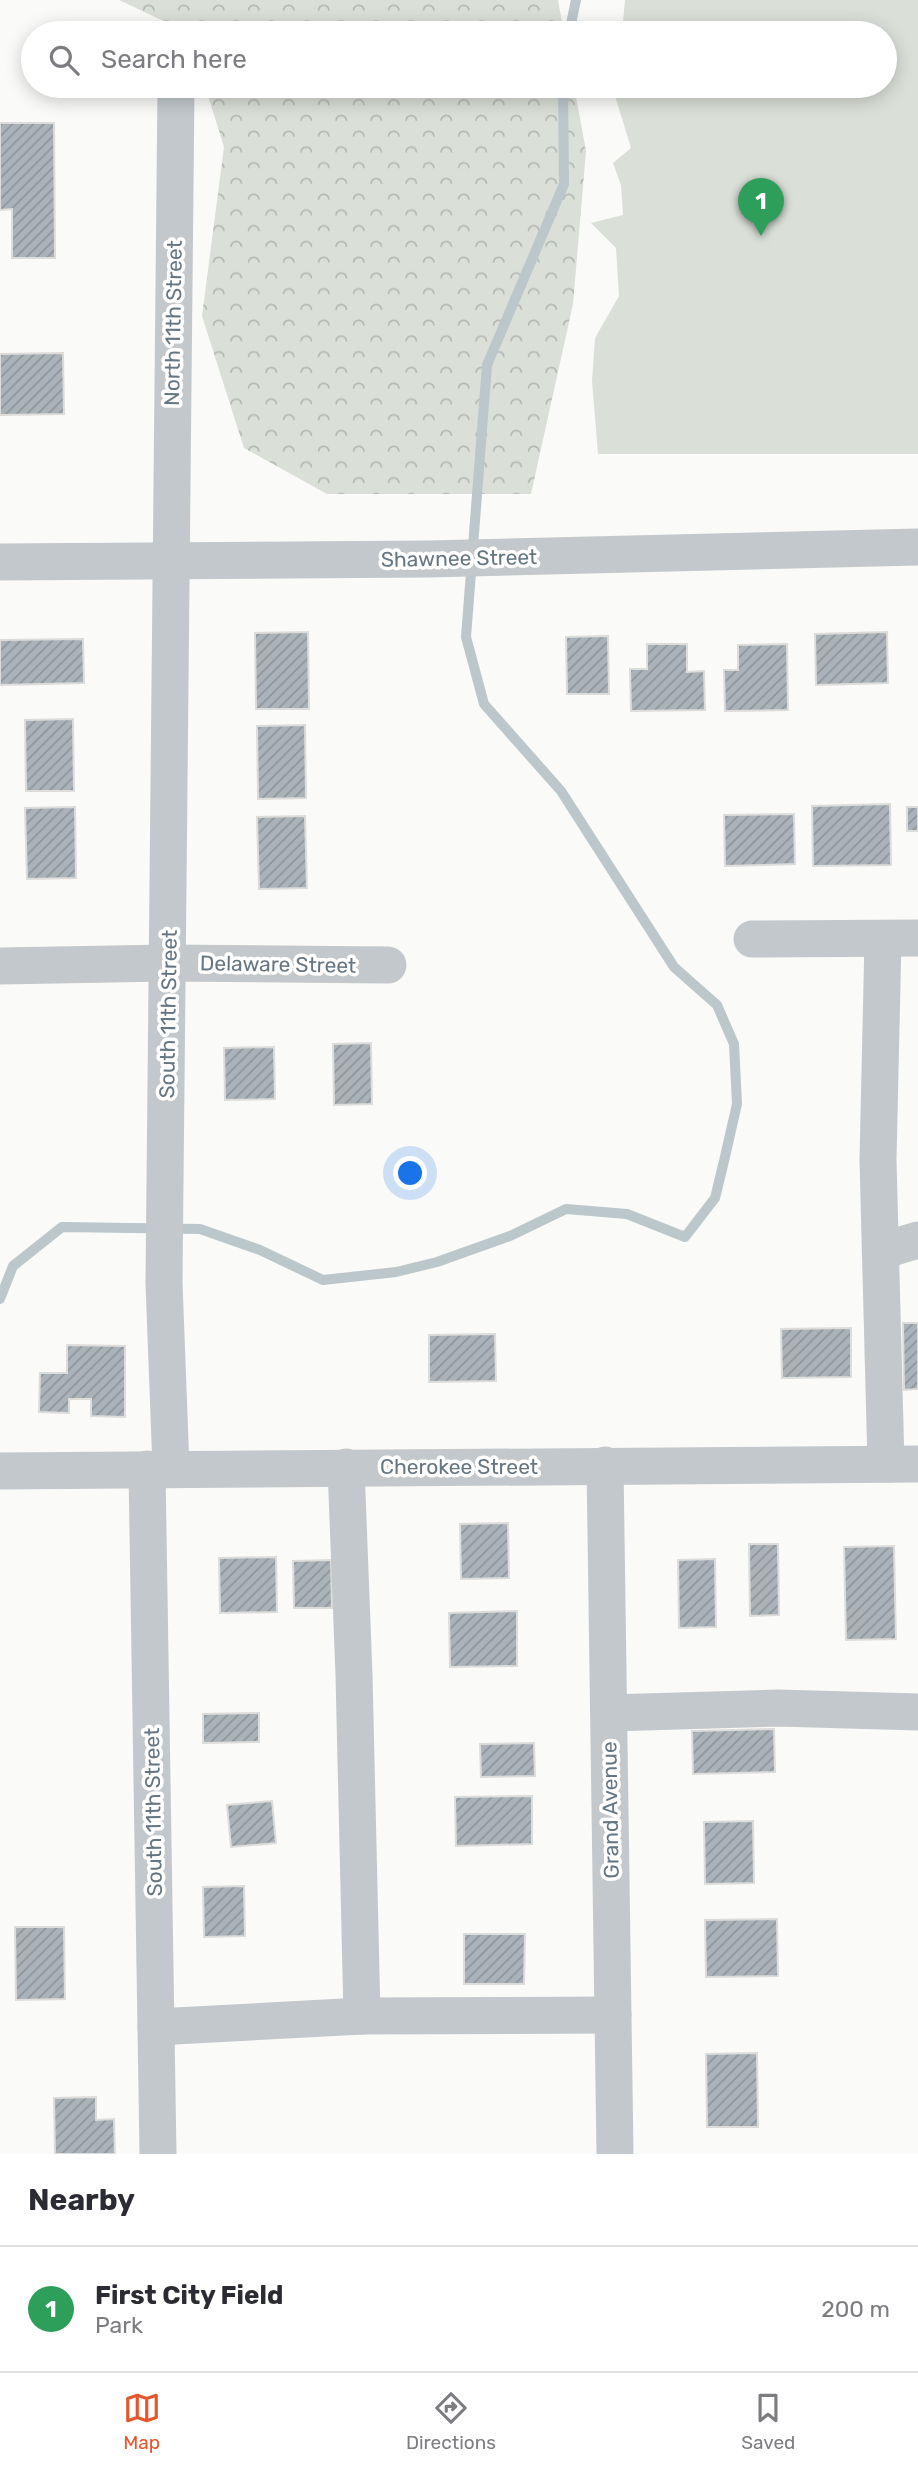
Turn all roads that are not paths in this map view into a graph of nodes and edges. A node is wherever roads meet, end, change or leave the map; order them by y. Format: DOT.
graph roads {
  1 [pos="176,98"];
  2 [pos="918,547"];
  3 [pos="170,561"];
  4 [pos="0,562"];
  5 [pos="752,939"];
  6 [pos="901,939"];
  7 [pos="168,963"];
  8 [pos="388,965"];
  9 [pos="0,966"];
  10 [pos="918,1240"];
  11 [pos="881,1251"];
  12 [pos="902,1464"];
  13 [pos="605,1465"];
  14 [pos="346,1467"];
  15 [pos="159,1469"];
  16 [pos="0,1471"];
  17 [pos="918,1712"];
  18 [pos="608,1713"];
  19 [pos="613,2015"];
  20 [pos="362,2016"];
  21 [pos="156,2026"];
  22 [pos="158,2154"];
  23 [pos="615,2154"];
  1 -- 3 [label="street, North 11th Street"];
  2 -- 3 [label="street, Shawnee Street"];
  3 -- 4 [label="street, Shawnee Street"];
  3 -- 7 [label="street, South 11th Street"];
  5 -- 6 [label="street"];
  6 -- 11 [label="street"];
  7 -- 8 [label="street, Delaware Street"];
  7 -- 9 [label="street, Delaware Street"];
  7 -- 15 [label="street, South 11th Street"];
  10 -- 11 [label="street"];
  11 -- 12 [label="street"];
  12 -- 13 [label="street, Cherokee Street"];
  13 -- 14 [label="street, Cherokee Street"];
  13 -- 18 [label="street, Grand Avenue"];
  14 -- 15 [label="street, Cherokee Street"];
  14 -- 20 [label="street"];
  15 -- 16 [label="street, Cherokee Street"];
  15 -- 21 [label="street, South 11th Street"];
  17 -- 18 [label="street"];
  18 -- 19 [label="street, Grand Avenue"];
  19 -- 20 [label="street"];
  19 -- 23 [label="street, Grand Avenue"];
  20 -- 21 [label="street"];
  21 -- 22 [label="street, South 11th Street"];
}
